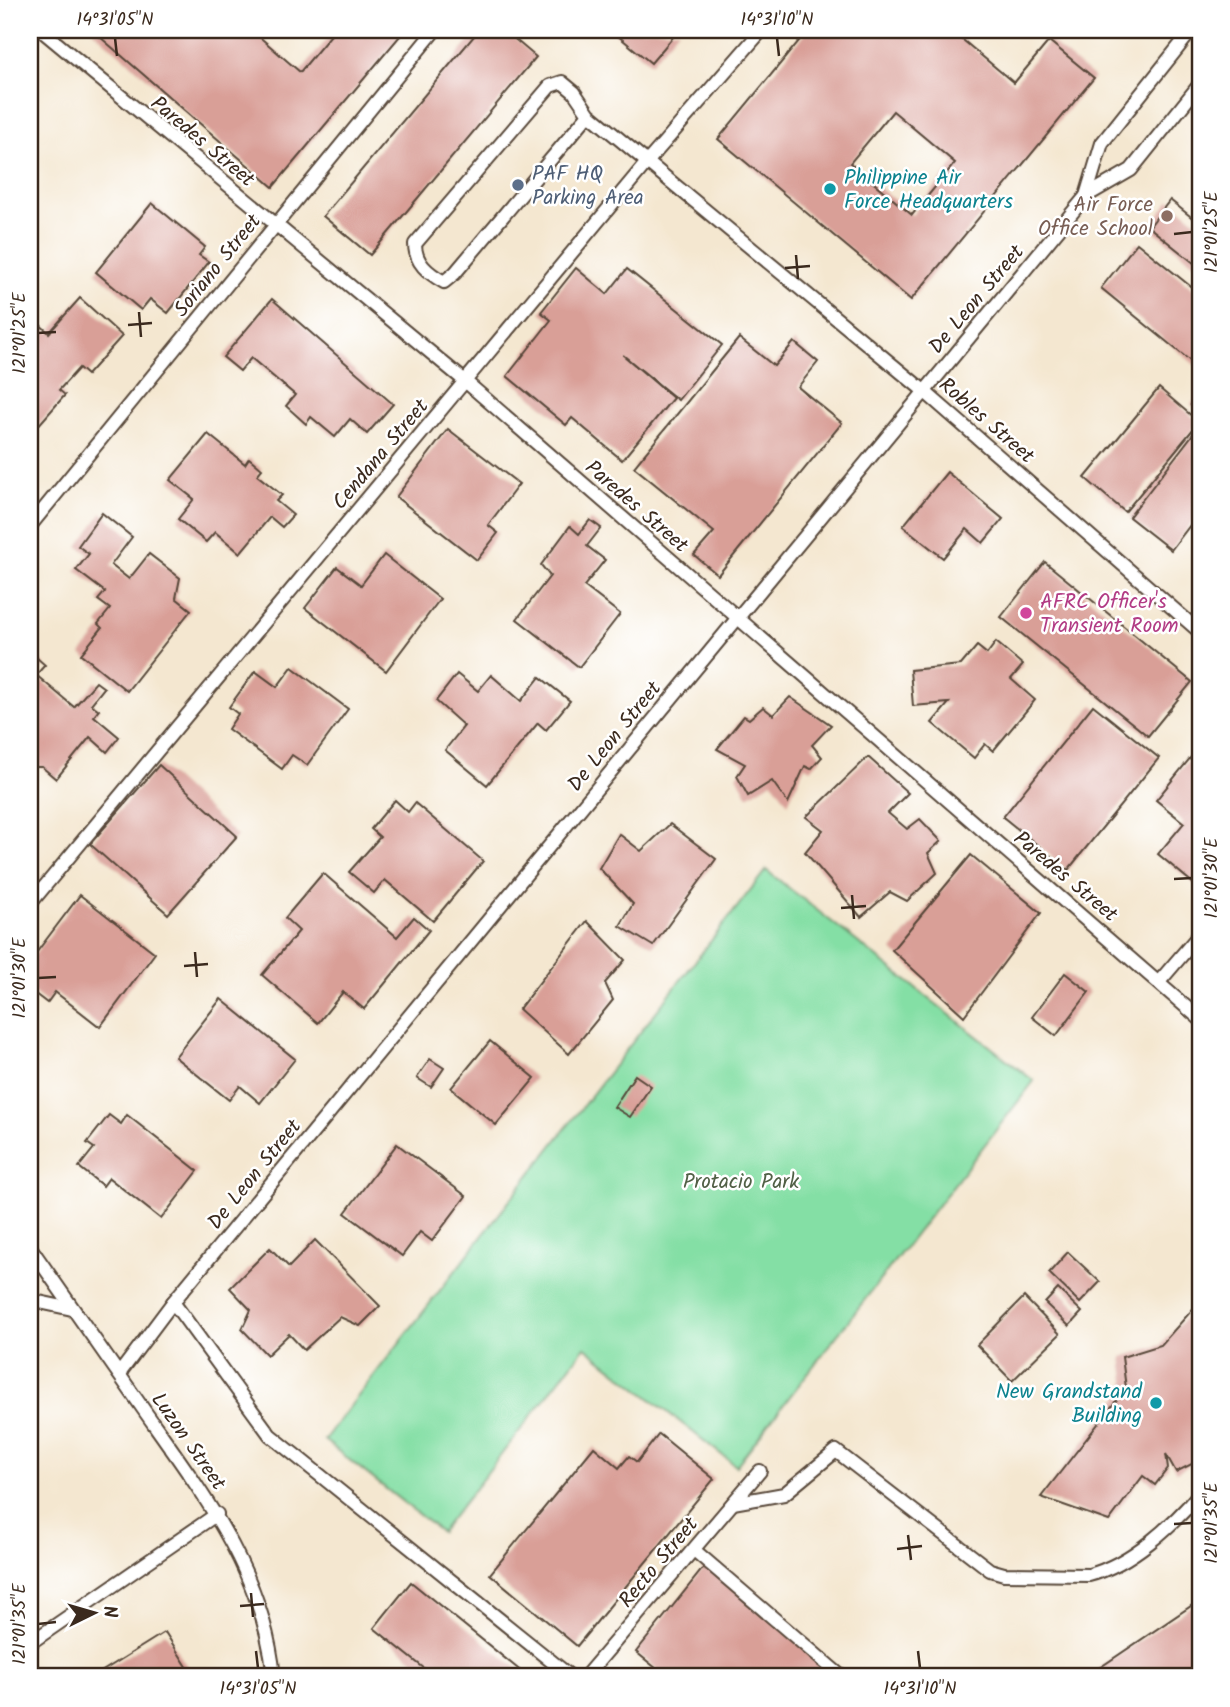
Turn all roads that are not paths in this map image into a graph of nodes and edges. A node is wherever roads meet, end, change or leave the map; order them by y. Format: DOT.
graph roads {
  1 [pos="39,30"];
  2 [pos="435,30"];
  3 [pos="762,30"];
  4 [pos="1192,30"];
  5 [pos="30,38"];
  6 [pos="1200,84"];
  7 [pos="589,114"];
  8 [pos="648,161"];
  9 [pos="1086,196"];
  10 [pos="274,226"];
  11 [pos="465,381"];
  12 [pos="924,391"];
  13 [pos="30,526"];
  14 [pos="735,618"];
  15 [pos="1200,632"];
  16 [pos="30,904"];
  17 [pos="1200,934"];
  18 [pos="1159,982"];
  19 [pos="1200,1019"];
  20 [pos="32,1250"];
  21 [pos="30,1281"];
  22 [pos="30,1300"];
  23 [pos="173,1302"];
  24 [pos="72,1309"];
  25 [pos="119,1374"];
  26 [pos="760,1471"];
  27 [pos="1200,1493"];
  28 [pos="733,1503"];
  29 [pos="217,1514"];
  30 [pos="694,1550"];
  31 [pos="30,1643"];
  32 [pos="274,1677"];
  33 [pos="571,1677"];
  34 [pos="585,1677"];
  35 [pos="842,1677"];
  1 -- 5 [label="lane"];
  1 -- 10 [label="lane, Paredes Street"];
  2 -- 10 [label="lane, Soriano Street"];
  3 -- 8 [label="lane, Cendana Street"];
  4 -- 9 [label="lane, De Leon Street"];
  6 -- 9 [label="lane, De Leon Street"];
  7 -- 7 [label="lane, Robles Street"];
  7 -- 8 [label="lane, Robles Street"];
  8 -- 11 [label="lane, Cendana Street"];
  8 -- 12 [label="lane, Robles Street"];
  9 -- 12 [label="lane, De Leon Street"];
  10 -- 11 [label="lane, Paredes Street"];
  10 -- 13 [label="lane, Soriano Street"];
  11 -- 14 [label="lane, Paredes Street"];
  11 -- 16 [label="lane, Cendana Street"];
  12 -- 14 [label="lane, De Leon Street"];
  12 -- 15 [label="lane, Robles Street"];
  14 -- 18 [label="lane, Paredes Street"];
  14 -- 23 [label="lane, De Leon Street"];
  17 -- 18 [label="lane"];
  18 -- 19 [label="lane, Paredes Street"];
  20 -- 21 [label="lane"];
  20 -- 24 [label="lane, Luzon Street"];
  22 -- 24 [label="lane"];
  23 -- 25 [label="lane, De Leon Street"];
  23 -- 33 [label="lane"];
  24 -- 25 [label="lane, Luzon Street"];
  25 -- 29 [label="lane, Luzon Street"];
  26 -- 28 [label="lane, Recto Street"];
  27 -- 28 [label="lane"];
  28 -- 30 [label="lane, Recto Street"];
  29 -- 31 [label="lane"];
  29 -- 32 [label="lane, Luzon Street"];
  30 -- 34 [label="lane, Recto Street"];
  30 -- 35 [label="lane"];
}
